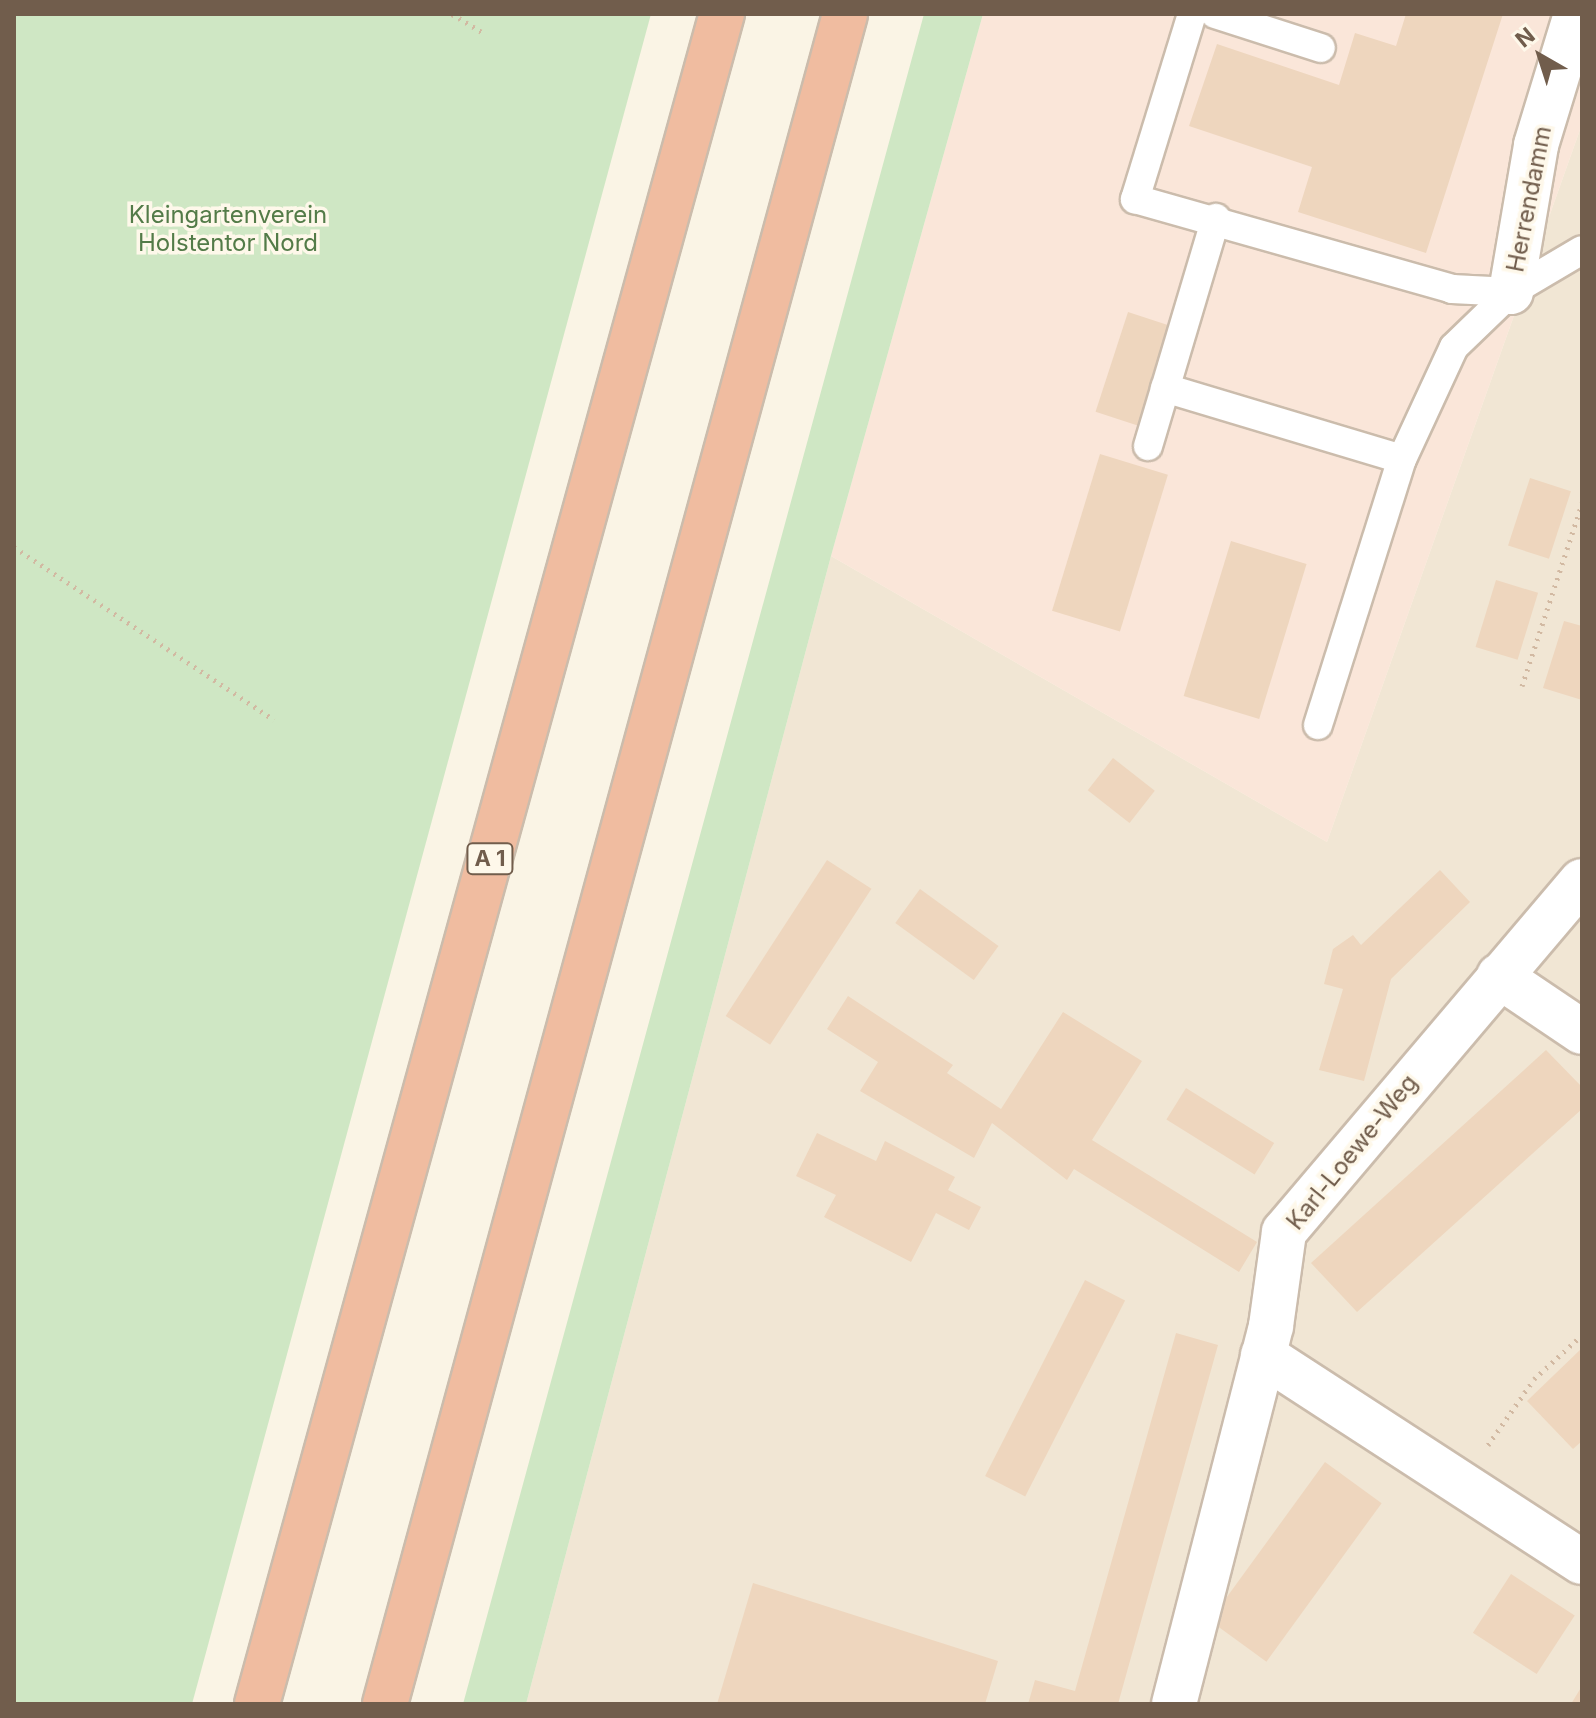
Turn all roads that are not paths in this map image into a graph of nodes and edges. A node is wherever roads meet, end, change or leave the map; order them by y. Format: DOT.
graph roads {
  1 [pos="722,14"];
  2 [pos="845,14"];
  3 [pos="1192,14"];
  4 [pos="1215,14"];
  5 [pos="1576,14"];
  6 [pos="1321,48"];
  7 [pos="1216,218"];
  8 [pos="1582,250"];
  9 [pos="1511,292"];
  10 [pos="1165,388"];
  11 [pos="1148,446"];
  12 [pos="1402,459"];
  13 [pos="1318,725"];
  14 [pos="1582,881"];
  15 [pos="1499,976"];
  16 [pos="1582,1032"];
  17 [pos="1263,1355"];
  18 [pos="1582,1562"];
  19 [pos="257,1704"];
  20 [pos="385,1704"];
  21 [pos="1174,1704"];
  1 -- 19 [label="highway, A 1"];
  2 -- 20 [label="highway"];
  3 -- 7 [label="lane"];
  4 -- 6 [label="lane"];
  5 -- 9 [label="street, Herrendamm"];
  7 -- 9 [label="lane"];
  7 -- 10 [label="lane"];
  8 -- 9 [label="lane"];
  9 -- 12 [label="lane"];
  10 -- 11 [label="lane"];
  10 -- 12 [label="lane"];
  12 -- 13 [label="lane"];
  14 -- 15 [label="street, Karl-Loewe-Weg"];
  15 -- 16 [label="street"];
  15 -- 17 [label="street, Karl-Loewe-Weg"];
  17 -- 18 [label="street"];
  17 -- 21 [label="street, Karl-Loewe-Weg"];
}
